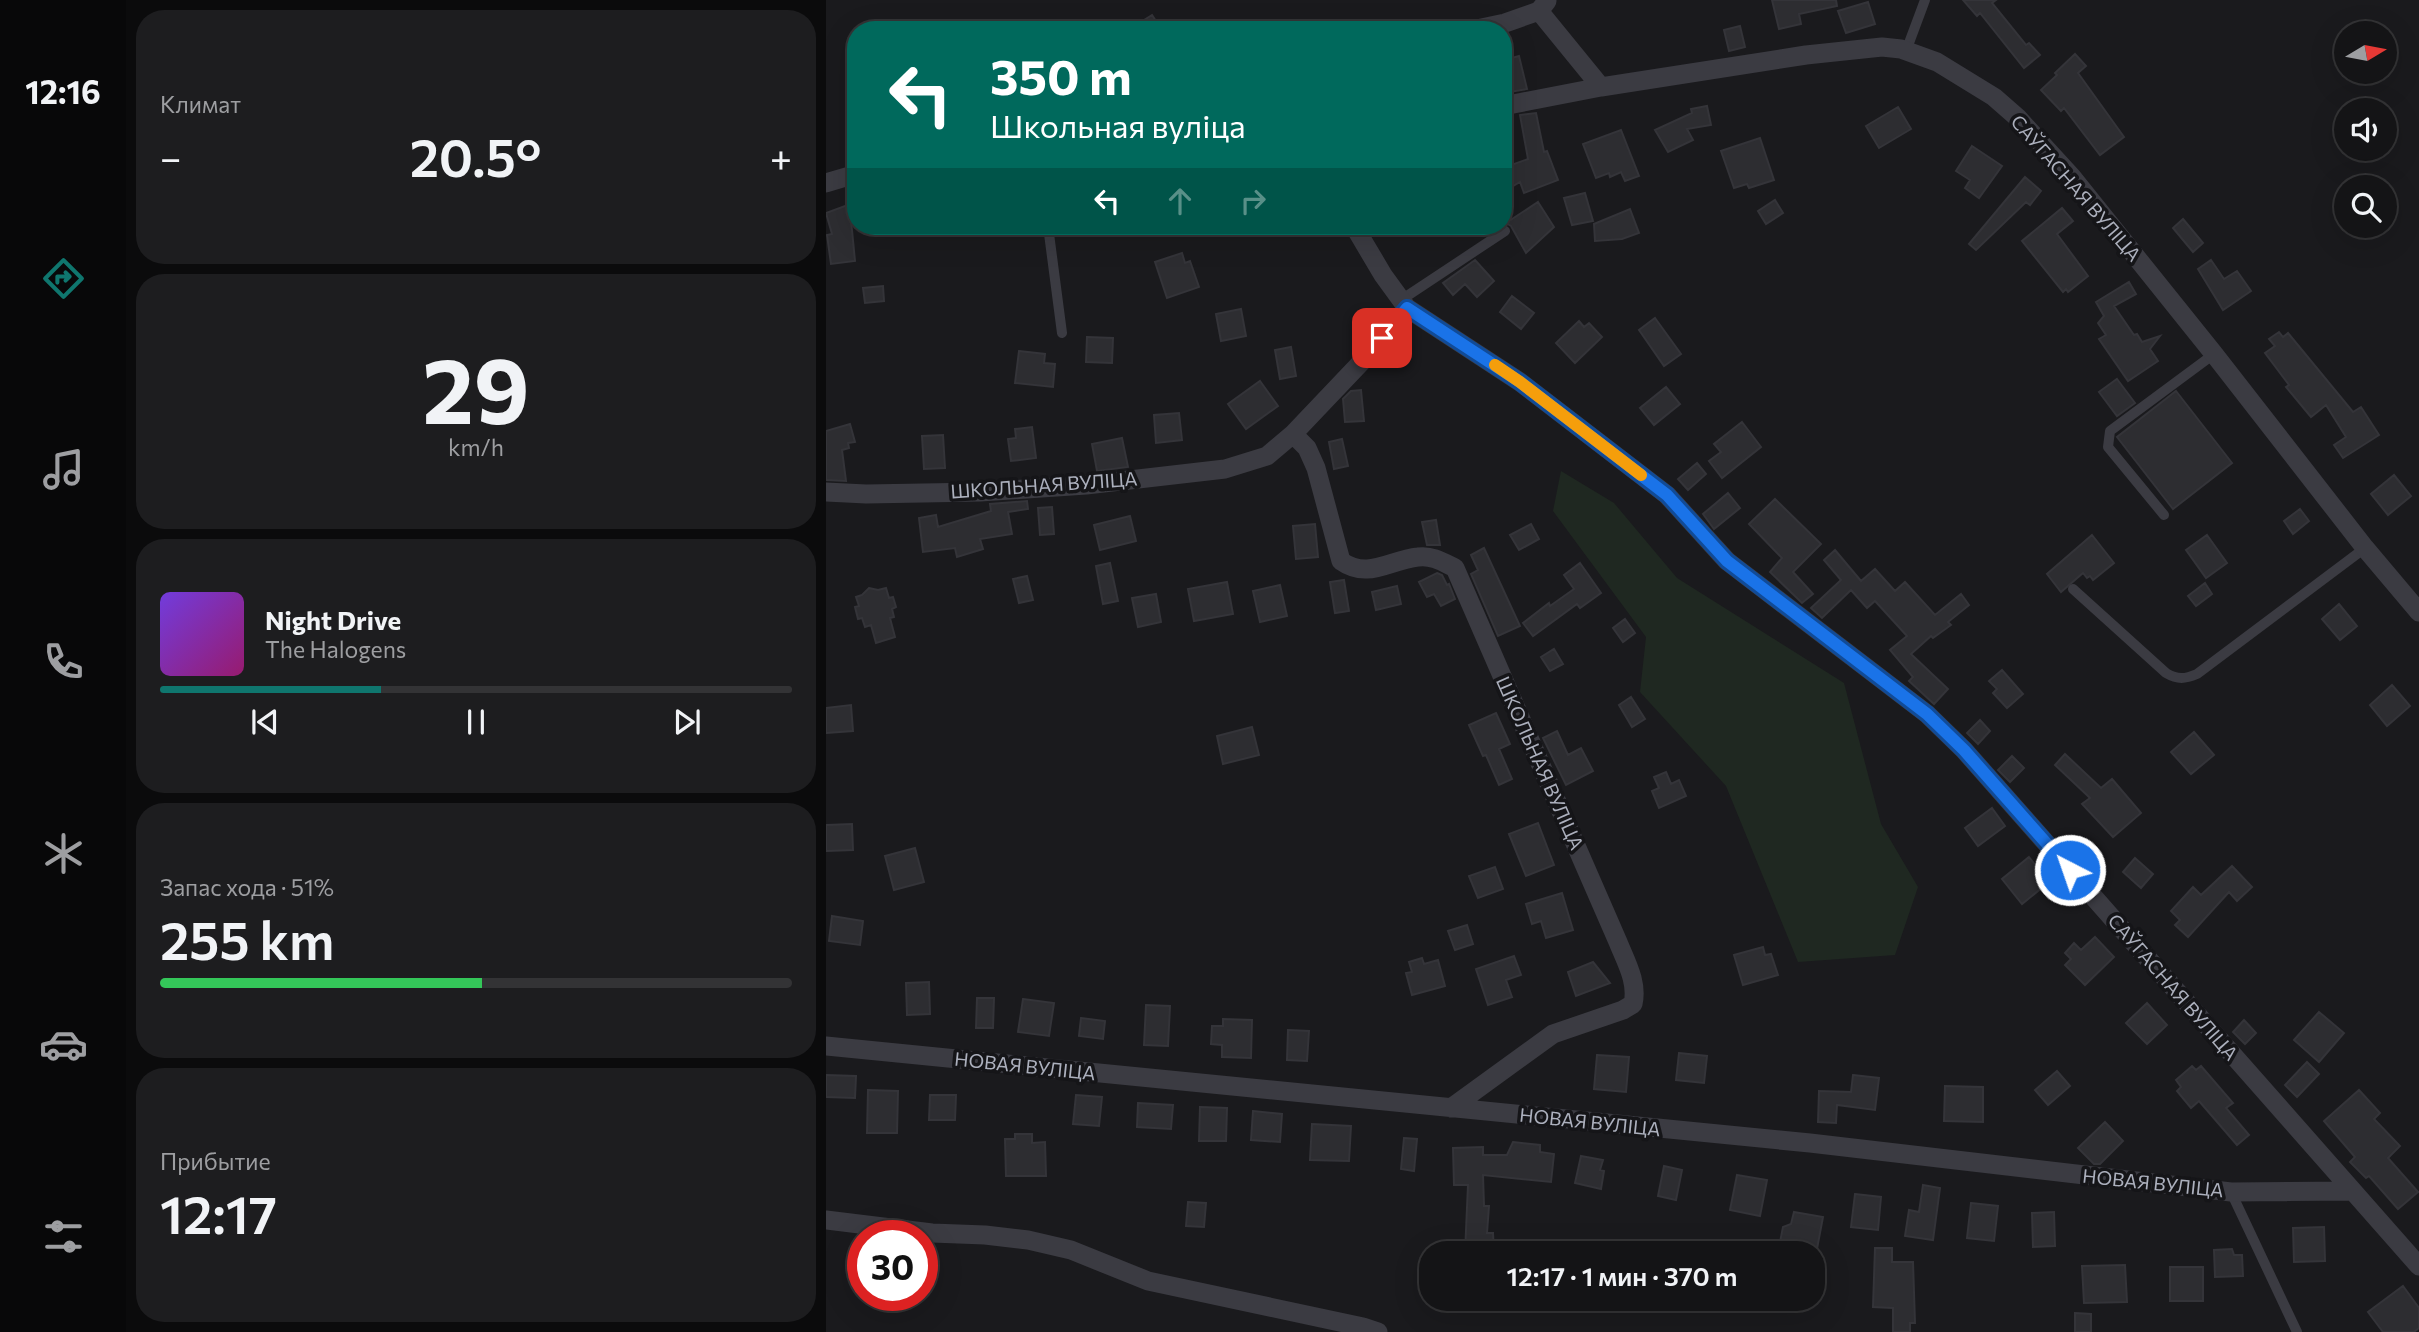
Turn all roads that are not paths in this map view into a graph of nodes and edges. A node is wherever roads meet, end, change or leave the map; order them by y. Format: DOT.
graph roads {
  1 [pos="1925,0"];
  2 [pos="1543,5"];
  3 [pos="1509,21"];
  4 [pos="1906,51"];
  5 [pos="1601,87"];
  6 [pos="1512,104"];
  7 [pos="847,177"];
  8 [pos="826,184"];
  9 [pos="1049,235"];
  10 [pos="1359,235"];
  11 [pos="1499,235"];
  12 [pos="1404,304"];
  13 [pos="1062,333"];
  14 [pos="2214,354"];
  15 [pos="1293,434"];
  16 [pos="826,492"];
  17 [pos="2164,515"];
  18 [pos="2365,548"];
  19 [pos="2073,589"];
  20 [pos="2419,612"];
  21 [pos="826,1046"];
  22 [pos="1451,1108"];
  23 [pos="2353,1191"];
  24 [pos="2231,1192"];
  25 [pos="826,1220"];
  26 [pos="2419,1266"];
  27 [pos="1378,1332"];
  28 [pos="2297,1332"];
  1 -- 4 [label="lane"];
  2 -- 3 [label="street"];
  2 -- 5 [label="street"];
  4 -- 5 [label="street, САЎГАСНАЯ ВУЛІЦА"];
  4 -- 14 [label="street, САЎГАСНАЯ ВУЛІЦА"];
  5 -- 6 [label="street, САЎГАСНАЯ ВУЛІЦА"];
  7 -- 8 [label="street"];
  9 -- 13 [label="lane"];
  10 -- 12 [label="street, САЎГАСНАЯ ВУЛІЦА"];
  11 -- 12 [label="lane"];
  12 -- 15 [label="street, ШКОЛЬНАЯ ВУЛІЦА"];
  12 -- 23 [label="street, САЎГАСНАЯ ВУЛІЦА"];
  14 -- 17 [label="lane"];
  14 -- 18 [label="street, САЎГАСНАЯ ВУЛІЦА"];
  15 -- 16 [label="street, ШКОЛЬНАЯ ВУЛІЦА"];
  15 -- 22 [label="street, ШКОЛЬНАЯ ВУЛІЦА"];
  18 -- 19 [label="lane"];
  18 -- 20 [label="street, САЎГАСНАЯ ВУЛІЦА"];
  21 -- 22 [label="street, НОВАЯ ВУЛІЦА"];
  22 -- 24 [label="street, НОВАЯ ВУЛІЦА"];
  23 -- 24 [label="street, НОВАЯ ВУЛІЦА"];
  23 -- 26 [label="street, САЎГАСНАЯ ВУЛІЦА"];
  24 -- 28 [label="lane"];
  25 -- 27 [label="street"];
}
